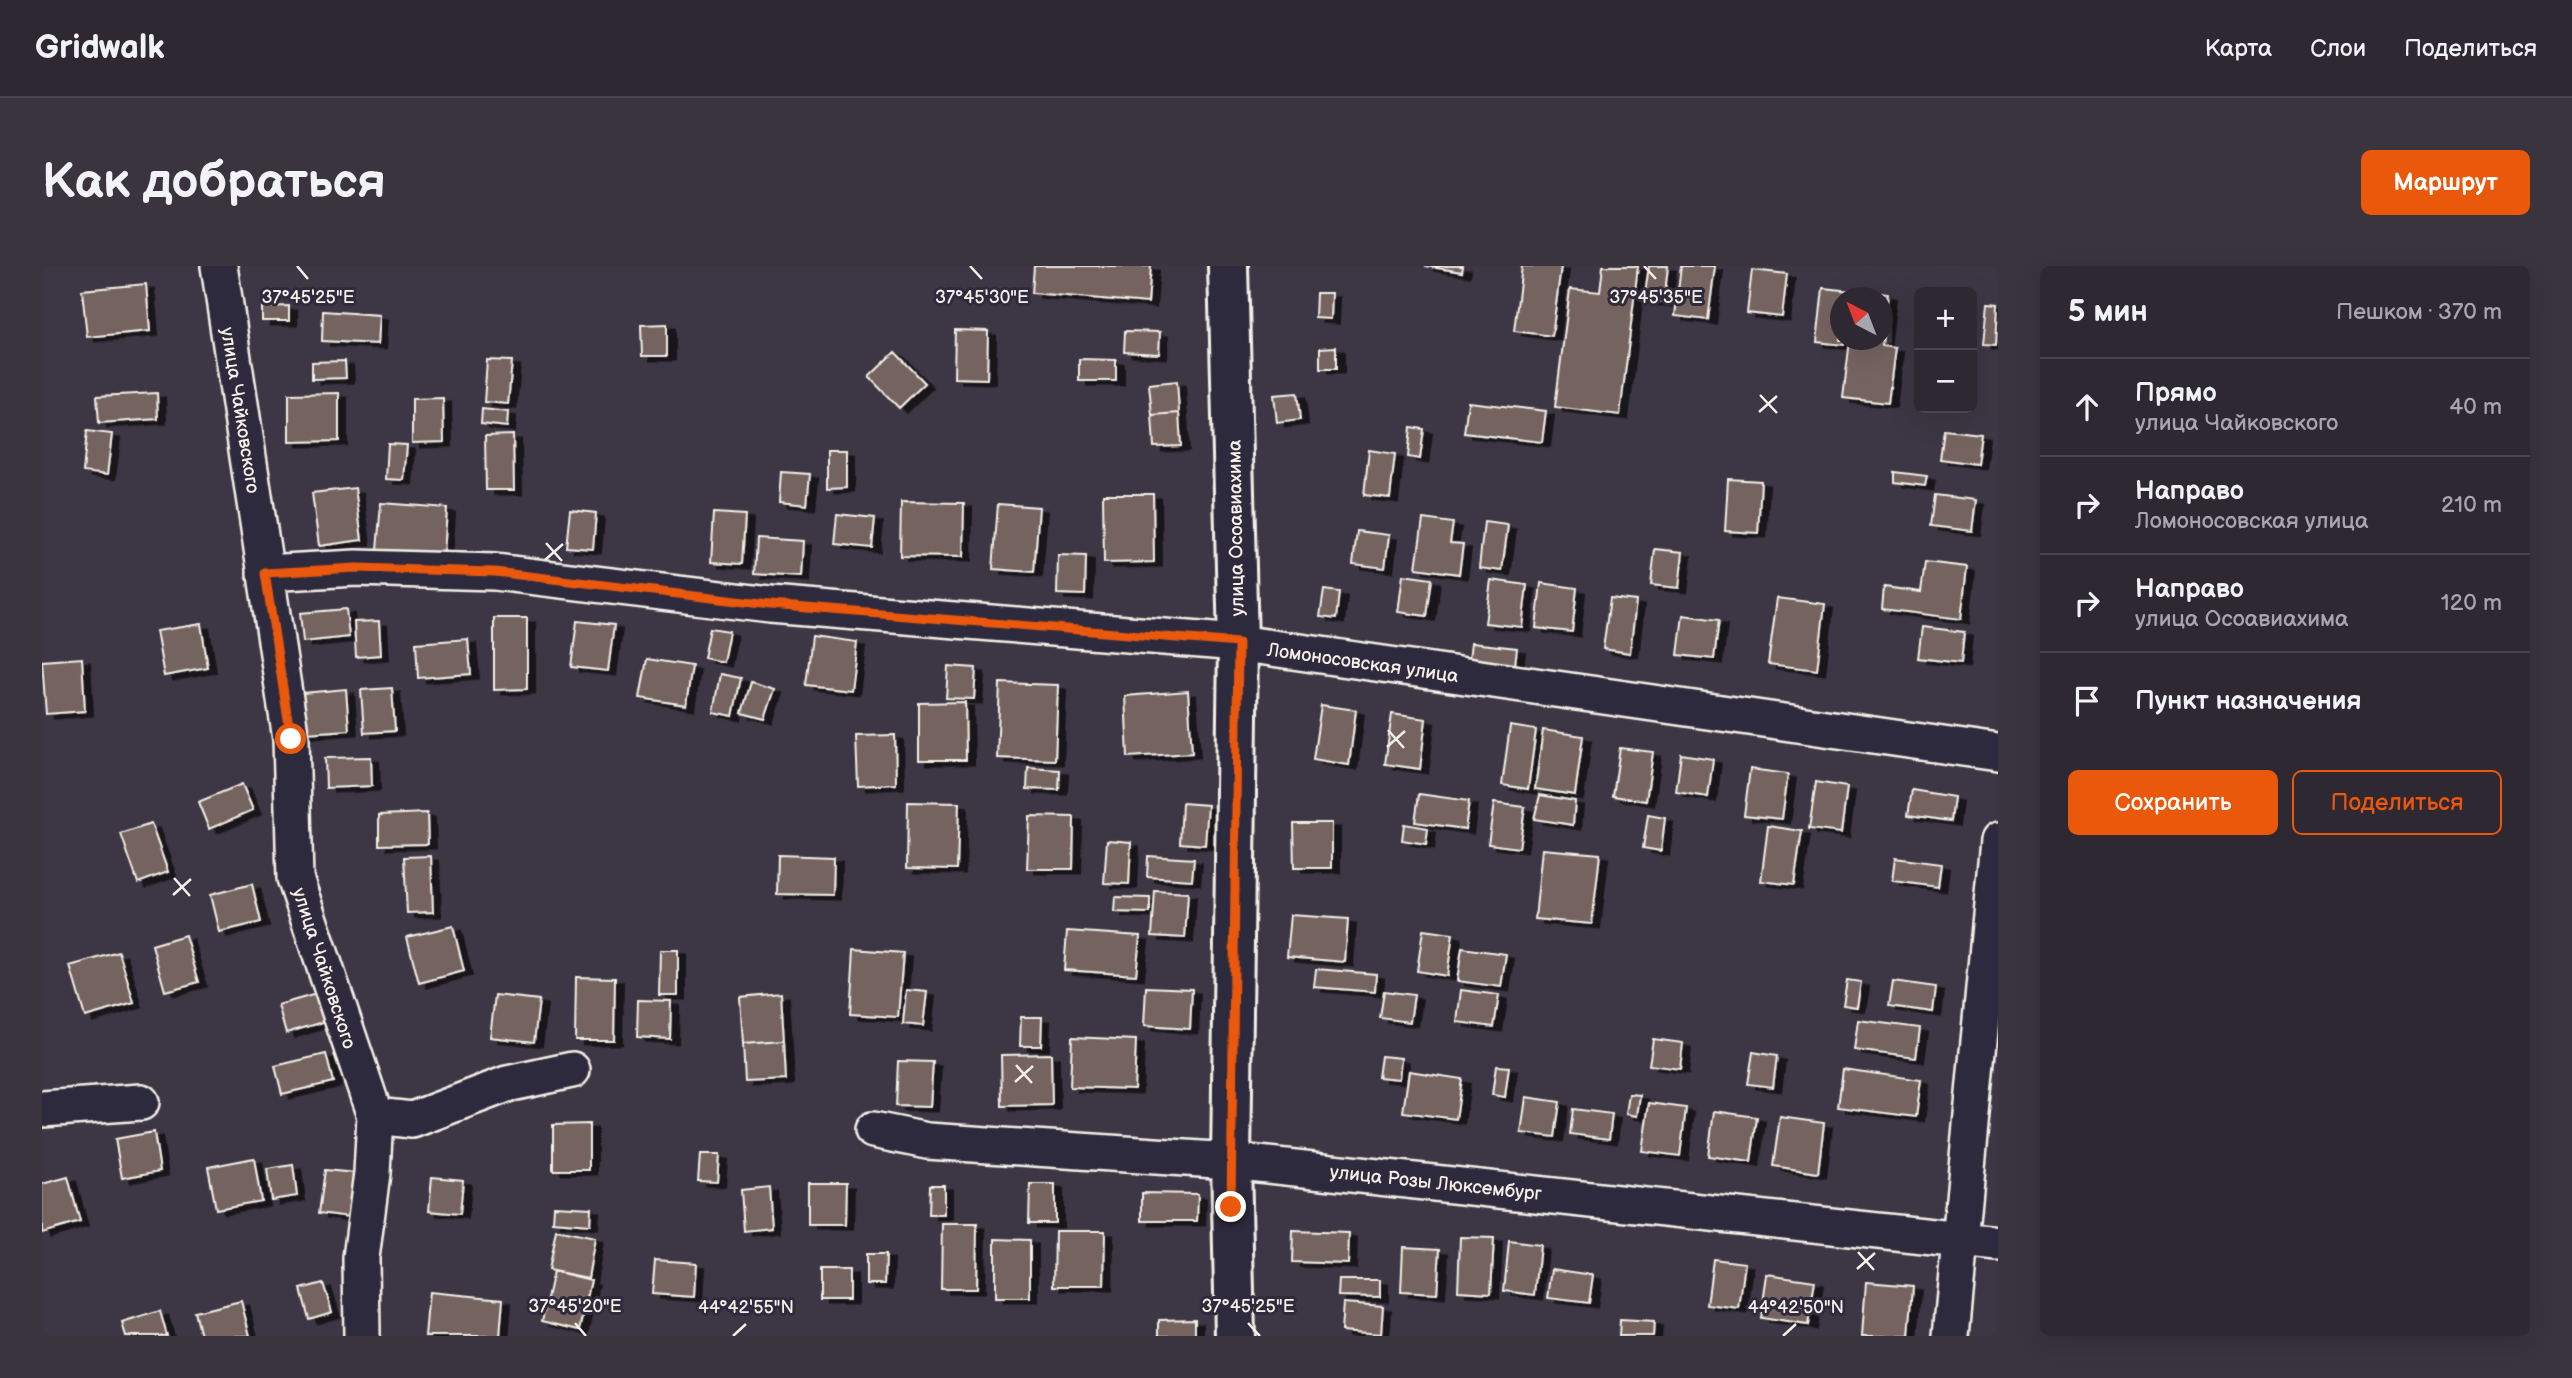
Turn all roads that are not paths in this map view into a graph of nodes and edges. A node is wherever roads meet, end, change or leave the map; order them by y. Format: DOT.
graph roads {
  1 [pos="219,266"];
  2 [pos="1228,266"];
  3 [pos="265,573"];
  4 [pos="1238,643"];
  5 [pos="1998,754"];
  6 [pos="1998,841"];
  7 [pos="572,1070"];
  8 [pos="141,1102"];
  9 [pos="42,1108"];
  10 [pos="375,1116"];
  11 [pos="873,1130"];
  12 [pos="1231,1161"];
  13 [pos="1959,1238"];
  14 [pos="1998,1244"];
  15 [pos="362,1336"];
  16 [pos="1235,1336"];
  17 [pos="1951,1336"];
  1 -- 3 [label="street, улица Чайковского"];
  2 -- 4 [label="street, улица Осоавиахима"];
  3 -- 4 [label="street, Ломоносовская улица"];
  3 -- 10 [label="street, улица Чайковского"];
  4 -- 5 [label="street, Ломоносовская улица"];
  4 -- 12 [label="street, улица Осоавиахима"];
  6 -- 13 [label="street"];
  7 -- 10 [label="street"];
  8 -- 9 [label="street"];
  10 -- 15 [label="street, улица Чайковского"];
  11 -- 12 [label="street, улица Розы Люксембург"];
  12 -- 13 [label="street, улица Розы Люксембург"];
  12 -- 16 [label="street, улица Осоавиахима"];
  13 -- 14 [label="street, улица Розы Люксембург"];
  13 -- 17 [label="street"];
}
